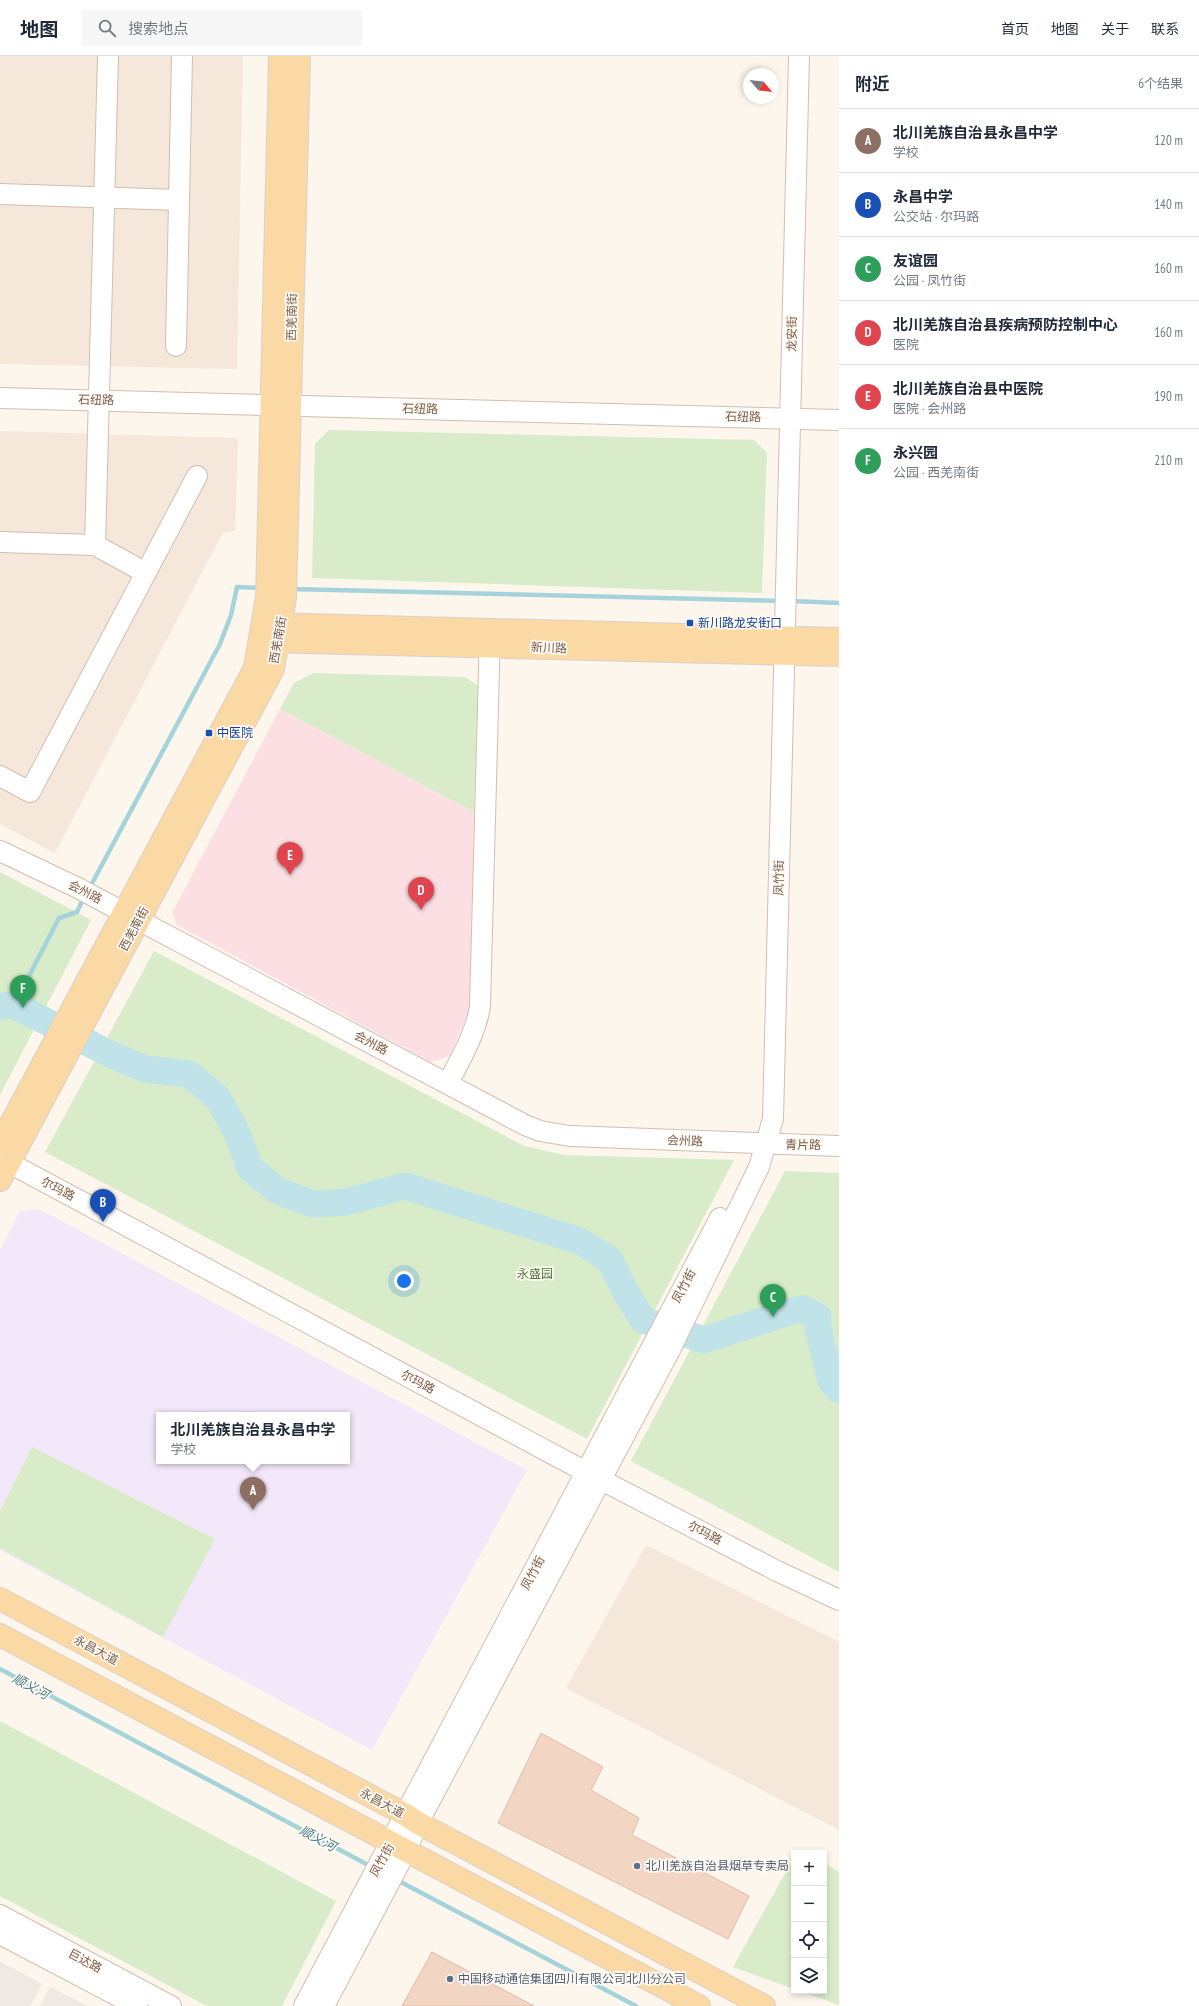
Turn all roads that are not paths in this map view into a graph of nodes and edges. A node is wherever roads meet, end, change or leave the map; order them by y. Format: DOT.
graph roads {
  1 [pos="108,56"];
  2 [pos="182,56"];
  3 [pos="280,56"];
  4 [pos="299,56"];
  5 [pos="799,56"];
  6 [pos="0,194"];
  7 [pos="105,198"];
  8 [pos="179,200"];
  9 [pos="176,346"];
  10 [pos="0,398"];
  11 [pos="99,400"];
  12 [pos="281,405"];
  13 [pos="790,418"];
  14 [pos="839,420"];
  15 [pos="197,476"];
  16 [pos="0,542"];
  17 [pos="95,545"];
  18 [pos="146,573"];
  19 [pos="786,603"];
  20 [pos="270,632"];
  21 [pos="490,638"];
  22 [pos="839,639"];
  23 [pos="785,646"];
  24 [pos="839,656"];
  25 [pos="0,776"];
  26 [pos="0,852"];
  27 [pos="132,916"];
  28 [pos="448,1084"];
  29 [pos="767,1144"];
  30 [pos="839,1146"];
  31 [pos="2,1161"];
  32 [pos="594,1475"];
  33 [pos="0,1599"];
  34 [pos="839,1600"];
  35 [pos="0,1635"];
  36 [pos="412,1819"];
  37 [pos="395,1855"];
  38 [pos="374,1893"];
  39 [pos="0,1915"];
  40 [pos="0,1934"];
  41 [pos="136,2006"];
  42 [pos="171,2006"];
  43 [pos="304,2006"];
  44 [pos="324,2006"];
  45 [pos="699,2006"];
  46 [pos="764,2006"];
  1 -- 7 [label="street"];
  2 -- 8 [label="street"];
  3 -- 12 [label="main road, 西羌南街"];
  4 -- 12 [label="main road, 西羌南街"];
  5 -- 13 [label="street, 龙安街"];
  6 -- 7 [label="street"];
  7 -- 8 [label="street"];
  7 -- 11 [label="street"];
  8 -- 9 [label="street"];
  10 -- 11 [label="street, 石纽路"];
  11 -- 12 [label="street, 石纽路"];
  11 -- 17 [label="street"];
  12 -- 13 [label="street, 石纽路"];
  12 -- 20 [label="main road, 西羌南街"];
  13 -- 14 [label="street, 石纽路"];
  13 -- 19 [label="street, 龙安街"];
  15 -- 18 [label="street"];
  16 -- 17 [label="street"];
  17 -- 18 [label="street"];
  18 -- 25 [label="street"];
  19 -- 23 [label="street, 凤竹街"];
  20 -- 21 [label="main road, 新川路"];
  20 -- 27 [label="main road, 西羌南街"];
  21 -- 23 [label="main road, 新川路"];
  21 -- 28 [label="street"];
  22 -- 23 [label="main road, 新川路"];
  23 -- 24 [label="main road, 新川路"];
  23 -- 29 [label="street, 凤竹街"];
  26 -- 27 [label="street, 会州路"];
  27 -- 28 [label="street, 会州路"];
  27 -- 31 [label="main road, 西羌南街"];
  28 -- 29 [label="street, 会州路"];
  29 -- 30 [label="street, 青片路"];
  29 -- 32 [label="street, 凤竹街"];
  31 -- 32 [label="street, 尔玛路"];
  32 -- 34 [label="street, 尔玛路"];
  32 -- 36 [label="street, 凤竹街"];
  33 -- 36 [label="main road, 永昌大道"];
  35 -- 37 [label="main road"];
  36 -- 37 [label="street, 凤竹街"];
  36 -- 46 [label="main road, 永昌大道"];
  37 -- 38 [label="street, 凤竹街"];
  37 -- 45 [label="main road"];
  38 -- 43 [label="street, 凤竹街"];
  38 -- 44 [label="street, 凤竹街"];
  39 -- 42 [label="street, 巨达路"];
  40 -- 41 [label="street, 巨达路"];
}
